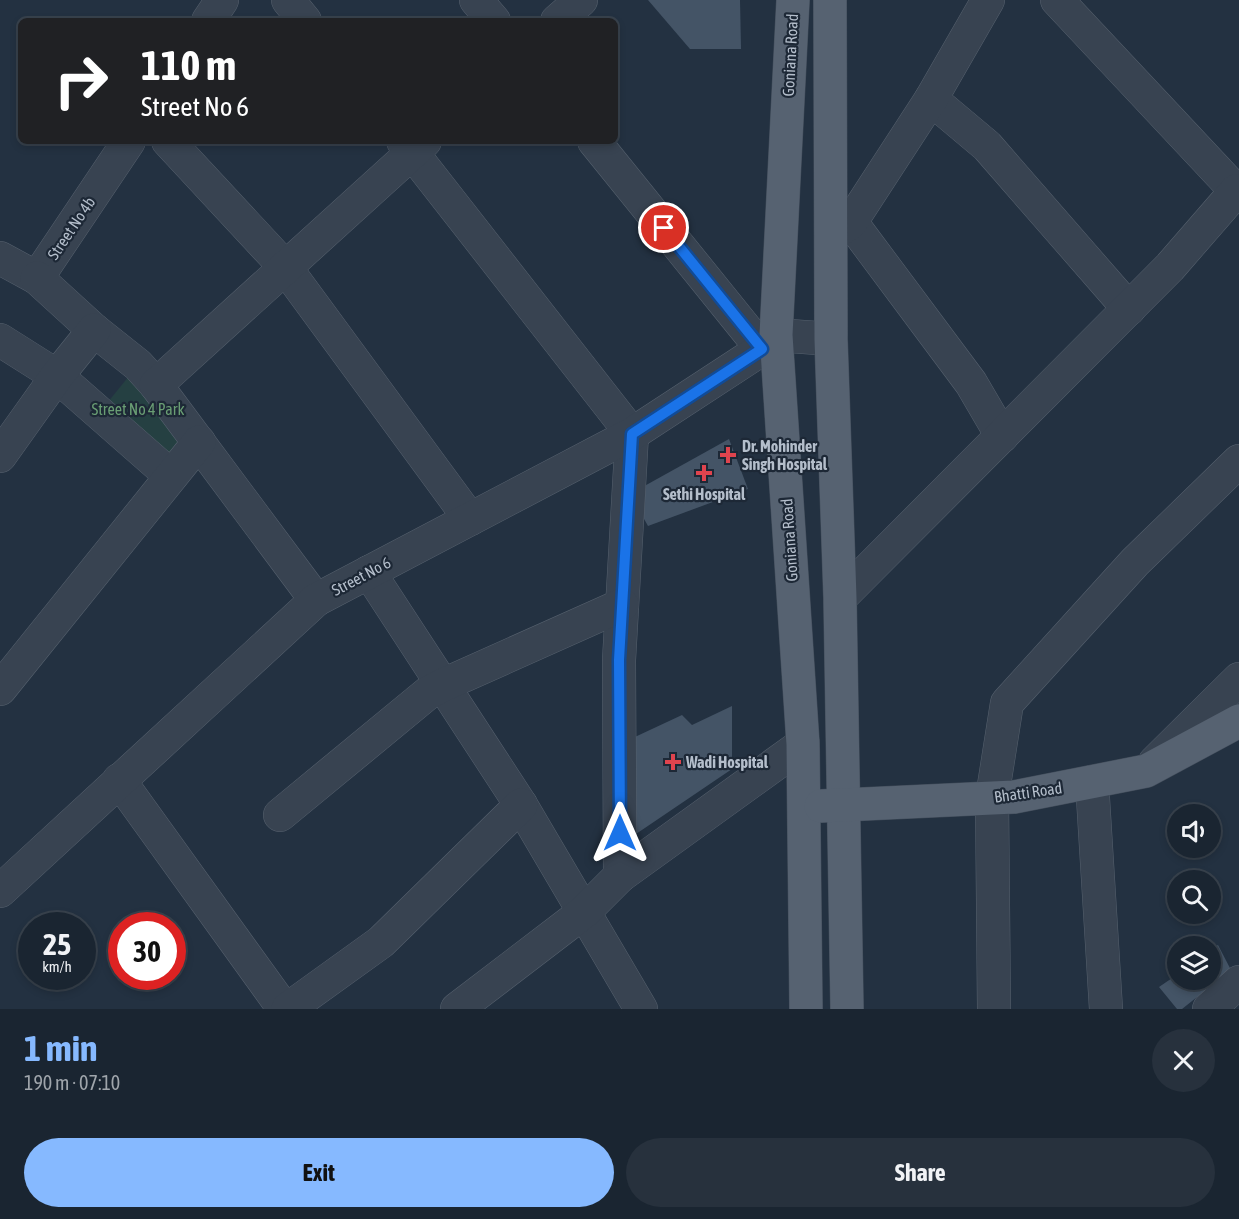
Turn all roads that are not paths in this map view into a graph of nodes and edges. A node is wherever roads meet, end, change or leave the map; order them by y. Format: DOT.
graph roads {
  1 [pos="222,0"];
  2 [pos="288,0"];
  3 [pos="476,0"];
  4 [pos="581,0"];
  5 [pos="793,0"];
  6 [pos="830,0"];
  7 [pos="988,0"];
  8 [pos="1057,0"];
  9 [pos="210,18"];
  10 [pos="303,18"];
  11 [pos="491,18"];
  12 [pos="560,18"];
  13 [pos="931,99"];
  14 [pos="127,144"];
  15 [pos="171,144"];
  16 [pos="597,144"];
  17 [pos="414,145"];
  18 [pos="1238,191"];
  19 [pos="841,229"];
  20 [pos="0,258"];
  21 [pos="285,267"];
  22 [pos="37,279"];
  23 [pos="1129,309"];
  24 [pos="94,330"];
  25 [pos="831,339"];
  26 [pos="0,340"];
  27 [pos="769,342"];
  28 [pos="57,376"];
  29 [pos="156,384"];
  30 [pos="632,434"];
  31 [pos="1002,436"];
  32 [pos="199,442"];
  33 [pos="0,456"];
  34 [pos="1239,461"];
  35 [pos="171,476"];
  36 [pos="470,519"];
  37 [pos="369,572"];
  38 [pos="840,598"];
  39 [pos="316,600"];
  40 [pos="622,605"];
  41 [pos="1239,679"];
  42 [pos="443,685"];
  43 [pos="0,689"];
  44 [pos="1239,721"];
  45 [pos="803,744"];
  46 [pos="1146,771"];
  47 [pos="119,780"];
  48 [pos="1092,782"];
  49 [pos="992,798"];
  50 [pos="844,804"];
  51 [pos="521,805"];
  52 [pos="804,808"];
  53 [pos="280,815"];
  54 [pos="620,876"];
  55 [pos="0,891"];
  56 [pos="584,912"];
  57 [pos="1239,982"];
  58 [pos="286,1009"];
  59 [pos="457,1009"];
  60 [pos="641,1009"];
  61 [pos="806,1009"];
  62 [pos="847,1009"];
  63 [pos="994,1009"];
  64 [pos="1106,1009"];
  65 [pos="1209,1009"];
  1 -- 9 [label="street"];
  2 -- 10 [label="street"];
  3 -- 11 [label="street"];
  4 -- 12 [label="street"];
  5 -- 27 [label="main road, Goniana Road"];
  6 -- 19 [label="main road"];
  7 -- 13 [label="street"];
  8 -- 18 [label="street"];
  13 -- 19 [label="street"];
  13 -- 23 [label="street"];
  14 -- 22 [label="street, Street No 4b"];
  15 -- 21 [label="street"];
  16 -- 27 [label="street"];
  17 -- 21 [label="street"];
  17 -- 30 [label="street"];
  18 -- 23 [label="street"];
  19 -- 25 [label="main road"];
  19 -- 31 [label="street"];
  20 -- 22 [label="street"];
  21 -- 29 [label="street"];
  21 -- 36 [label="street"];
  22 -- 24 [label="street"];
  23 -- 31 [label="street"];
  24 -- 28 [label="street"];
  24 -- 29 [label="street"];
  25 -- 27 [label="street"];
  25 -- 38 [label="main road"];
  26 -- 28 [label="street"];
  27 -- 30 [label="street, Street No 6"];
  27 -- 45 [label="main road, Goniana Road"];
  28 -- 33 [label="street"];
  28 -- 35 [label="street"];
  29 -- 32 [label="street"];
  30 -- 36 [label="street, Street No 6"];
  30 -- 40 [label="street"];
  31 -- 38 [label="street"];
  32 -- 35 [label="street"];
  32 -- 39 [label="street"];
  34 -- 49 [label="street"];
  35 -- 43 [label="street"];
  36 -- 37 [label="street, Street No 6"];
  37 -- 39 [label="street, Street No 6"];
  37 -- 42 [label="street"];
  38 -- 50 [label="main road"];
  39 -- 47 [label="street, Street No 6"];
  40 -- 42 [label="street"];
  40 -- 54 [label="street"];
  41 -- 46 [label="street"];
  42 -- 51 [label="street"];
  42 -- 53 [label="street"];
  44 -- 46 [label="main road, Bhatti Road"];
  45 -- 52 [label="main road, Goniana Road"];
  45 -- 54 [label="street"];
  46 -- 48 [label="main road, Bhatti Road"];
  47 -- 55 [label="street, Street No 6"];
  47 -- 58 [label="street"];
  48 -- 49 [label="main road, Bhatti Road"];
  48 -- 64 [label="street"];
  49 -- 50 [label="main road, Bhatti Road"];
  49 -- 63 [label="street"];
  50 -- 52 [label="main road, Bhatti Road"];
  50 -- 62 [label="main road"];
  51 -- 56 [label="street"];
  51 -- 58 [label="street"];
  52 -- 61 [label="main road, Goniana Road"];
  54 -- 56 [label="street"];
  56 -- 59 [label="street"];
  56 -- 60 [label="street"];
  57 -- 65 [label="street"];
}
